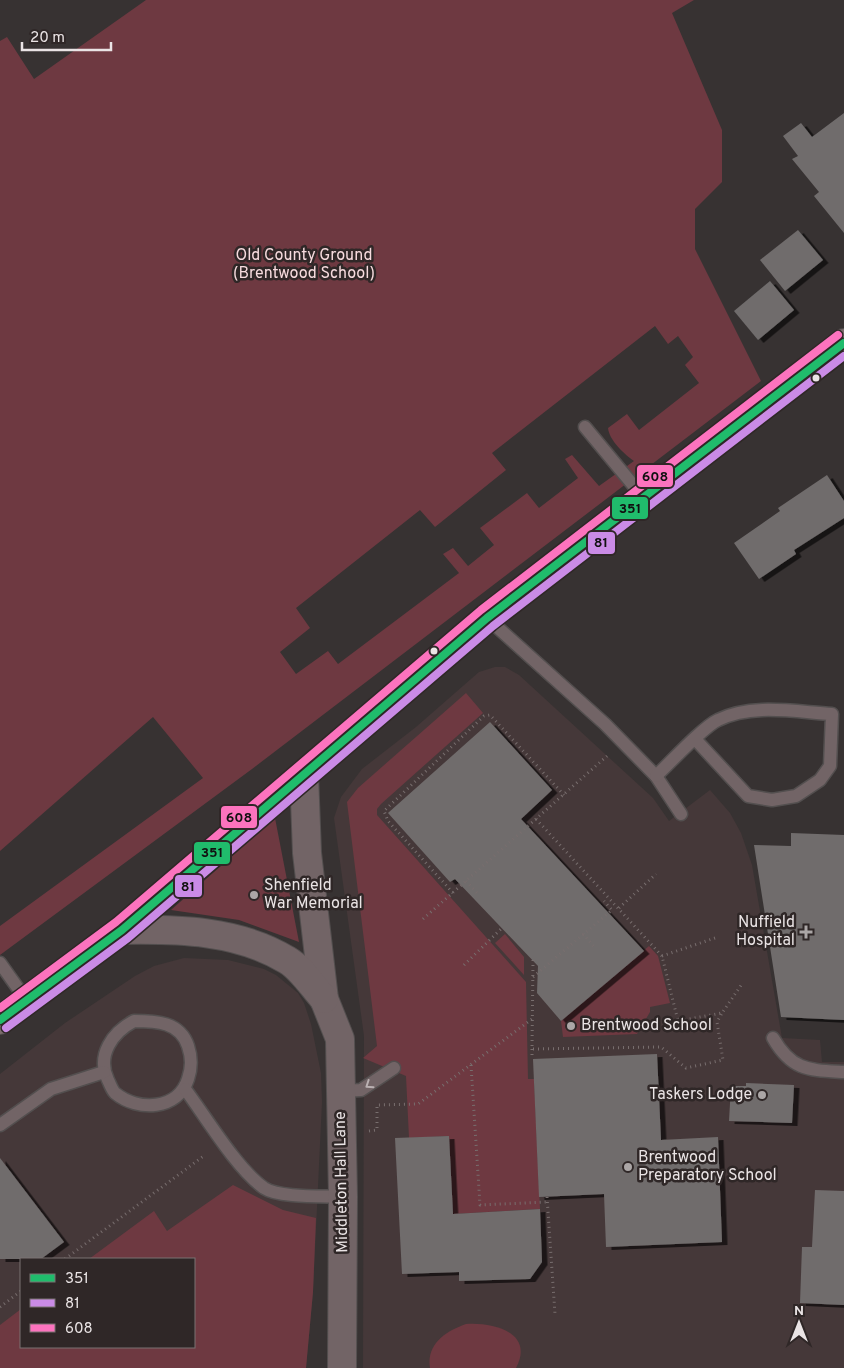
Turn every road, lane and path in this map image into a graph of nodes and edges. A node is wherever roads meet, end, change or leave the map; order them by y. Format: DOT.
graph roads {
  1 [pos="844,343"];
  2 [pos="585,427"];
  3 [pos="643,497"];
  4 [pos="487,618"];
  5 [pos="695,739"];
  6 [pos="621,741"];
  7 [pos="304,774"];
  8 [pos="656,776"];
  9 [pos="564,795"];
  10 [pos="681,814"];
  11 [pos="536,819"];
  12 [pos="656,874"];
  13 [pos="466,881"];
  14 [pos="453,892"];
  15 [pos="479,896"];
  16 [pos="604,901"];
  17 [pos="619,908"];
  18 [pos="423,919"];
  19 [pos="502,928"];
  20 [pos="122,930"];
  21 [pos="583,934"];
  22 [pos="718,937"];
  23 [pos="596,949"];
  24 [pos="662,956"];
  25 [pos="533,960"];
  26 [pos="0,963"];
  27 [pos="464,964"];
  28 [pos="534,980"];
  29 [pos="742,984"];
  30 [pos="324,998"];
  31 [pos="27,1000"];
  32 [pos="722,1013"];
  33 [pos="532,1018"];
  34 [pos="0,1020"];
  35 [pos="773,1038"];
  36 [pos="532,1049"];
  37 [pos="532,1059"];
  38 [pos="471,1064"];
  39 [pos="394,1068"];
  40 [pos="104,1072"];
  41 [pos="844,1072"];
  42 [pos="185,1089"];
  43 [pos="340,1091"];
  44 [pos="0,1125"];
  45 [pos="341,1132"];
  46 [pos="223,1141"];
  47 [pos="343,1197"];
  48 [pos="547,1197"];
  49 [pos="547,1202"];
  50 [pos="66,1258"];
  51 [pos="20,1292"];
  52 [pos="0,1307"];
  53 [pos="555,1314"];
  54 [pos="342,1368"];
  1 -- 3 [label="main road"];
  2 -- 3 [label="lane"];
  3 -- 4 [label="main road"];
  4 -- 6 [label="lane"];
  4 -- 7 [label="main road"];
  5 -- 5 [label="lane"];
  5 -- 8 [label="lane"];
  6 -- 8 [label="lane"];
  6 -- 9 [label="path"];
  7 -- 20 [label="main road"];
  7 -- 30 [label="street, Middleton Hall Lane"];
  8 -- 10 [label="lane"];
  9 -- 11 [label="path"];
  9 -- 14 [label="path"];
  11 -- 13 [label="path"];
  11 -- 17 [label="path"];
  12 -- 17 [label="path"];
  13 -- 14 [label="path"];
  13 -- 15 [label="path"];
  14 -- 18 [label="path"];
  16 -- 21 [label="path"];
  17 -- 24 [label="path"];
  19 -- 27 [label="path"];
  20 -- 30 [label="street, Middleton Hall Lane"];
  20 -- 31 [label="main road"];
  21 -- 23 [label="path"];
  21 -- 28 [label="path"];
  22 -- 24 [label="path"];
  24 -- 32 [label="path"];
  25 -- 28 [label="path"];
  26 -- 31 [label="lane"];
  28 -- 33 [label="path"];
  29 -- 32 [label="path"];
  30 -- 43 [label="street, Middleton Hall Lane"];
  31 -- 34 [label="main road"];
  32 -- 36 [label="path"];
  33 -- 36 [label="path"];
  33 -- 38 [label="path"];
  35 -- 41 [label="lane"];
  36 -- 37 [label="path"];
  38 -- 45 [label="path"];
  38 -- 49 [label="path"];
  39 -- 43 [label="lane, one-way"];
  40 -- 42 [label="lane"];
  40 -- 42 [label="lane"];
  40 -- 44 [label="lane"];
  42 -- 46 [label="lane"];
  43 -- 45 [label="street, Middleton Hall Lane"];
  45 -- 47 [label="street, Middleton Hall Lane"];
  46 -- 47 [label="lane"];
  46 -- 50 [label="path"];
  47 -- 54 [label="street, Middleton Hall Lane"];
  48 -- 49 [label="path"];
  49 -- 53 [label="path"];
  51 -- 52 [label="path"];
}
